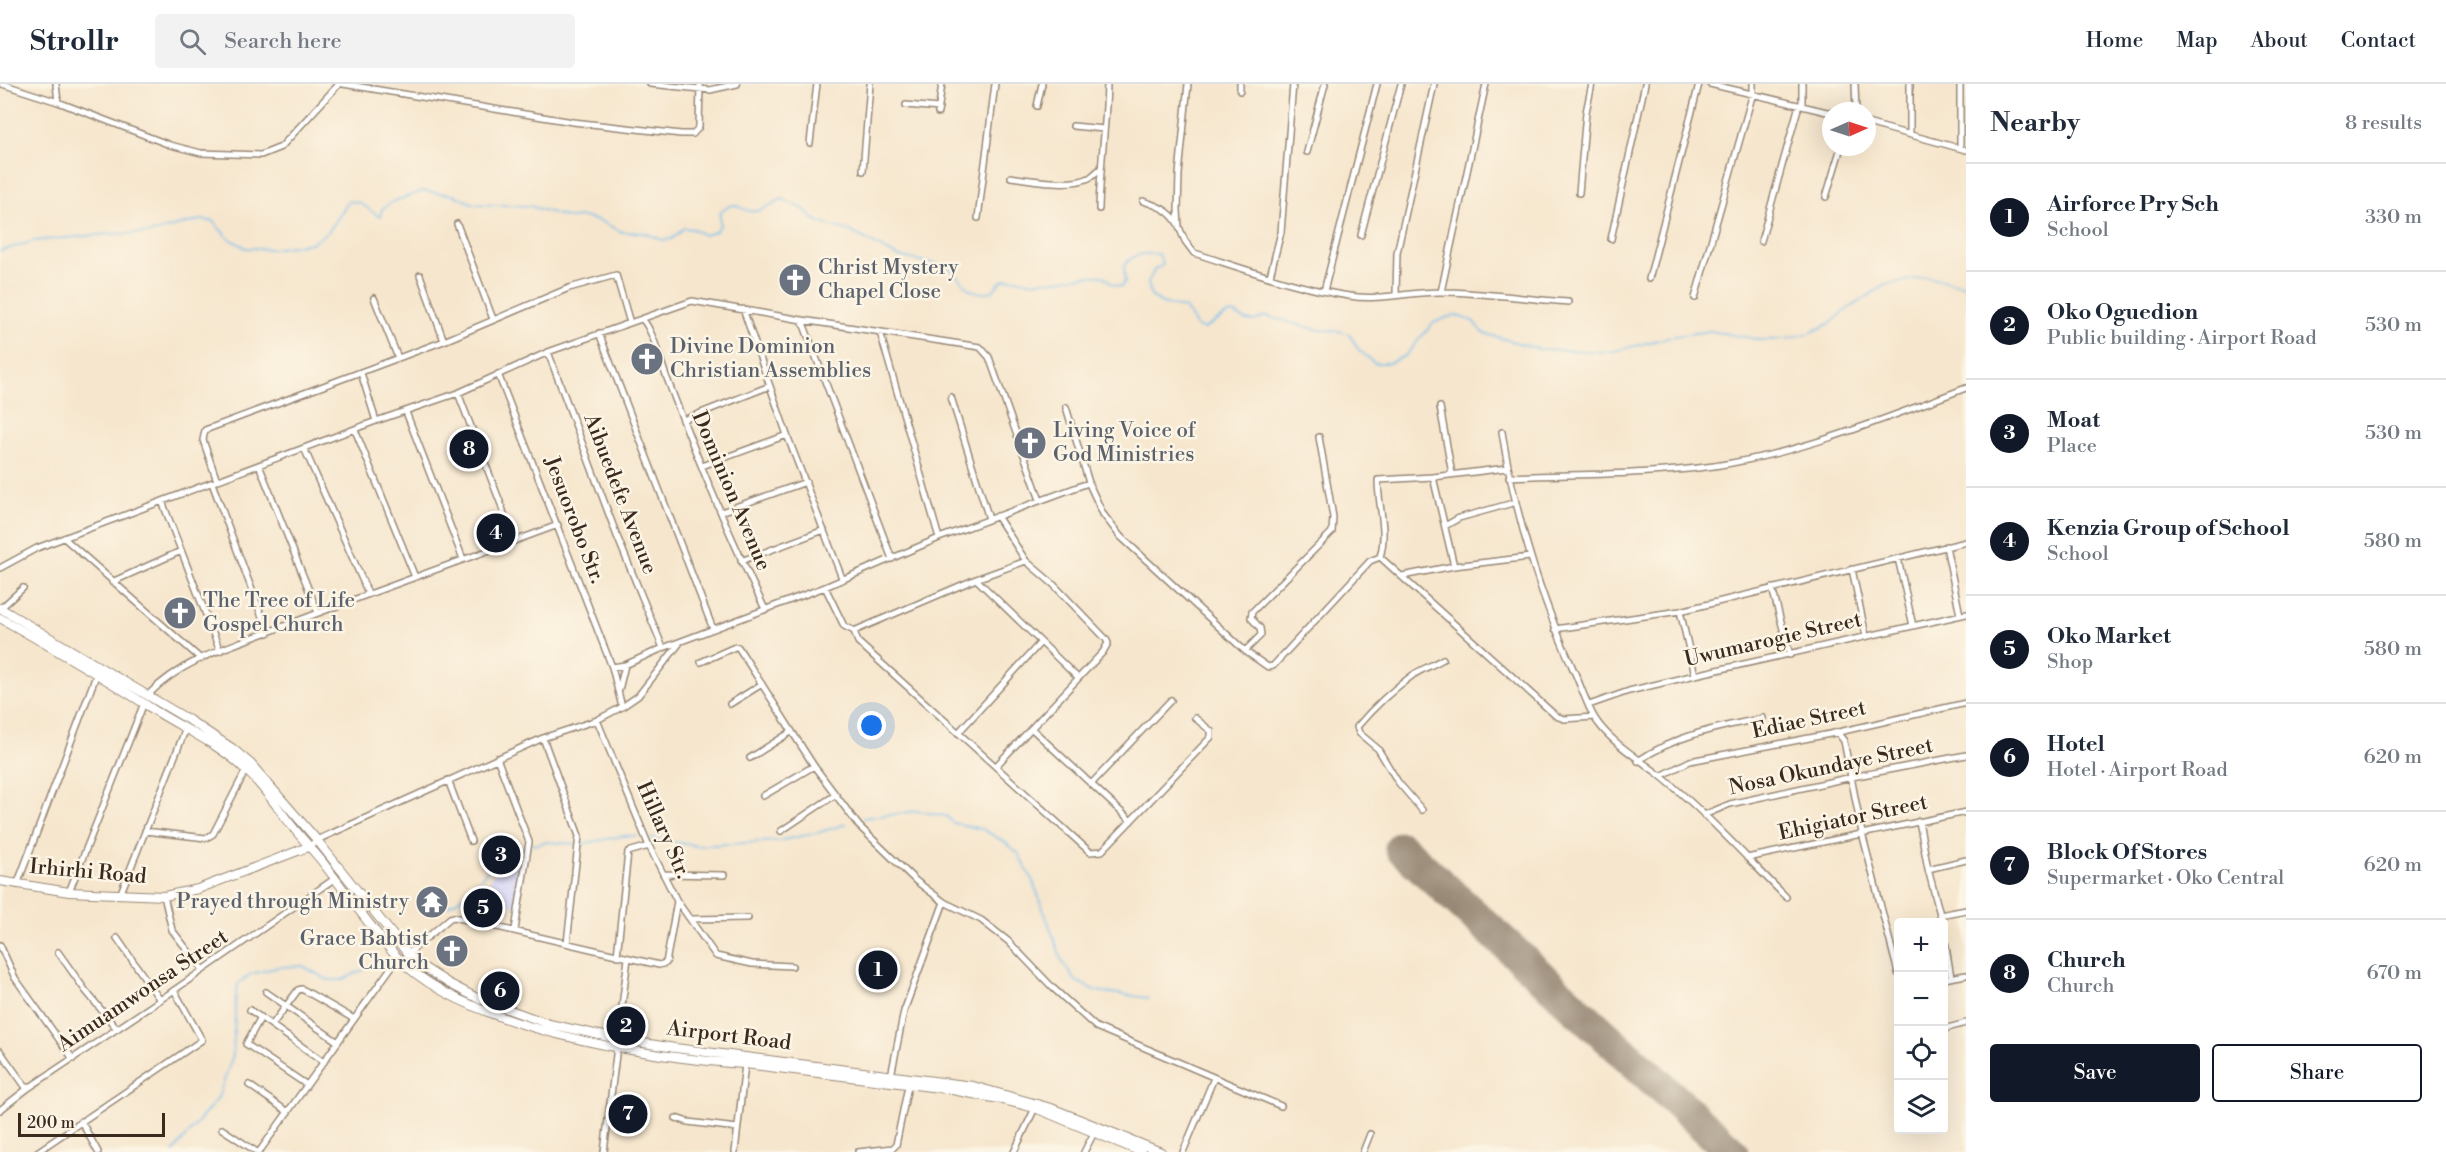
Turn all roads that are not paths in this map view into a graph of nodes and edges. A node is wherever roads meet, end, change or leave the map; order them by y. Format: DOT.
graph roads {
  1 [pos="2,84"];
  2 [pos="56,84"];
  3 [pos="341,84"];
  4 [pos="650,84"];
  5 [pos="737,84"];
  6 [pos="817,84"];
  7 [pos="870,84"];
  8 [pos="942,84"];
  9 [pos="995,84"];
  10 [pos="1042,84"];
  11 [pos="1107,84"];
  12 [pos="1188,84"];
  13 [pos="1240,84"];
  14 [pos="1293,84"];
  15 [pos="1324,84"];
  16 [pos="1377,84"];
  17 [pos="1401,84"];
  18 [pos="1434,84"];
  19 [pos="1486,84"];
  20 [pos="1592,84"];
  21 [pos="1645,84"];
  22 [pos="1699,84"];
  23 [pos="1710,84"];
  24 [pos="1754,84"];
  25 [pos="1802,84"];
  26 [pos="1855,84"];
  27 [pos="1910,84"];
  28 [pos="1960,84"];
  29 [pos="700,87"];
  30 [pos="1240,91"];
  31 [pos="1753,93"];
  32 [pos="58,102"];
  33 [pos="1856,102"];
  34 [pos="906,105"];
  35 [pos="1800,105"];
  36 [pos="1037,106"];
  37 [pos="1822,111"];
  38 [pos="1876,125"];
  39 [pos="1073,126"];
  40 [pos="1104,129"];
  41 [pos="1910,134"];
  42 [pos="810,143"];
  43 [pos="1963,149"];
  44 [pos="1307,152"];
  45 [pos="1838,156"];
  46 [pos="1100,169"];
  47 [pos="863,171"];
  48 [pos="1011,177"];
  49 [pos="1579,193"];
  50 [pos="1826,197"];
  51 [pos="1143,201"];
  52 [pos="1099,209"];
  53 [pos="978,218"];
  54 [pos="457,224"];
  55 [pos="1179,227"];
  56 [pos="1361,236"];
  57 [pos="1611,239"];
  58 [pos="1761,241"];
  59 [pos="420,274"];
  60 [pos="1270,276"];
  61 [pos="1649,279"];
  62 [pos="1324,291"];
  63 [pos="1441,292"];
  64 [pos="1396,294"];
  65 [pos="374,298"];
  66 [pos="1695,298"];
  67 [pos="1568,302"];
  68 [pos="744,309"];
  69 [pos="493,319"];
  70 [pos="642,319"];
  71 [pos="802,320"];
  72 [pos="630,323"];
  73 [pos="880,332"];
  74 [pos="599,333"];
  75 [pos="444,341"];
  76 [pos="548,352"];
  77 [pos="398,358"];
  78 [pos="361,373"];
  79 [pos="498,374"];
  80 [pos="770,386"];
  81 [pos="1966,388"];
  82 [pos="458,393"];
  83 [pos="951,397"];
  84 [pos="1066,407"];
  85 [pos="1440,407"];
  86 [pos="406,412"];
  87 [pos="683,420"];
  88 [pos="376,421"];
  89 [pos="355,430"];
  90 [pos="1502,432"];
  91 [pos="787,435"];
  92 [pos="1319,437"];
  93 [pos="304,448"];
  94 [pos="259,465"];
  95 [pos="702,466"];
  96 [pos="1507,468"];
  97 [pos="1452,474"];
  98 [pos="1433,477"];
  99 [pos="1509,477"];
  100 [pos="214,482"];
  101 [pos="806,482"];
  102 [pos="1088,483"];
  103 [pos="1040,500"];
  104 [pos="162,501"];
  105 [pos="1513,503"];
  106 [pos="721,512"];
  107 [pos="997,516"];
  108 [pos="989,519"];
  109 [pos="558,525"];
  110 [pos="1445,526"];
  111 [pos="824,530"];
  112 [pos="64,538"];
  113 [pos="939,538"];
  114 [pos="512,542"];
  115 [pos="1966,542"];
  116 [pos="1946,546"];
  117 [pos="181,551"];
  118 [pos="1380,557"];
  119 [pos="1530,557"];
  120 [pos="1898,558"];
  121 [pos="464,559"];
  122 [pos="892,559"];
  123 [pos="741,561"];
  124 [pos="1026,561"];
  125 [pos="1455,566"];
  126 [pos="0,568"];
  127 [pos="1851,569"];
  128 [pos="1402,576"];
  129 [pos="415,577"];
  130 [pos="842,578"];
  131 [pos="976,579"];
  132 [pos="112,582"];
  133 [pos="825,587"];
  134 [pos="23,588"];
  135 [pos="1772,588"];
  136 [pos="368,593"];
  137 [pos="1,608"];
  138 [pos="765,609"];
  139 [pos="1680,611"];
  140 [pos="318,613"];
  141 [pos="1963,615"];
  142 [pos="0,618"];
  143 [pos="1913,626"];
  144 [pos="713,628"];
  145 [pos="1555,629"];
  146 [pos="854,631"];
  147 [pos="268,633"];
  148 [pos="1866,636"];
  149 [pos="680,643"];
  150 [pos="1040,643"];
  151 [pos="663,648"];
  152 [pos="220,651"];
  153 [pos="1245,651"];
  154 [pos="1790,655"];
  155 [pos="201,659"];
  156 [pos="1443,659"];
  157 [pos="701,662"];
  158 [pos="625,665"];
  159 [pos="612,667"];
  160 [pos="97,670"];
  161 [pos="1695,675"];
  162 [pos="1078,678"];
  163 [pos="762,684"];
  164 [pos="619,691"];
  165 [pos="146,699"];
  166 [pos="1171,700"];
  167 [pos="1966,703"];
  168 [pos="730,704"];
  169 [pos="1589,705"];
  170 [pos="622,707"];
  171 [pos="1594,717"];
  172 [pos="1195,718"];
  173 [pos="1763,718"];
  174 [pos="597,720"];
  175 [pos="186,728"];
  176 [pos="1032,729"];
  177 [pos="791,732"];
  178 [pos="1837,732"];
  179 [pos="958,733"];
  180 [pos="543,738"];
  181 [pos="1966,755"];
  182 [pos="497,758"];
  183 [pos="750,758"];
  184 [pos="1638,761"];
  185 [pos="814,766"];
  186 [pos="996,766"];
  187 [pos="246,770"];
  188 [pos="1661,776"];
  189 [pos="1852,777"];
  190 [pos="448,780"];
  191 [pos="1092,783"];
  192 [pos="835,795"];
  193 [pos="763,796"];
  194 [pos="1422,810"];
  195 [pos="1966,812"];
  196 [pos="1704,816"];
  197 [pos="1131,821"];
  198 [pos="1919,821"];
  199 [pos="145,831"];
  200 [pos="781,831"];
  201 [pos="1862,833"];
  202 [pos="317,840"];
  203 [pos="471,841"];
  204 [pos="649,846"];
  205 [pos="309,847"];
  206 [pos="1747,858"];
  207 [pos="1966,860"];
  208 [pos="1928,869"];
  209 [pos="663,874"];
  210 [pos="724,875"];
  211 [pos="334,879"];
  212 [pos="0,881"];
  213 [pos="17,885"];
  214 [pos="69,892"];
  215 [pos="120,895"];
  216 [pos="164,896"];
  217 [pos="1786,897"];
  218 [pos="677,901"];
  219 [pos="944,902"];
  220 [pos="1966,910"];
  221 [pos="1941,915"];
  222 [pos="748,918"];
  223 [pos="1941,918"];
  224 [pos="692,919"];
  225 [pos="514,930"];
  226 [pos="117,938"];
  227 [pos="567,943"];
  228 [pos="0,945"];
  229 [pos="58,952"];
  230 [pos="408,954"];
  231 [pos="618,956"];
  232 [pos="398,958"];
  233 [pos="628,958"];
  234 [pos="1948,959"];
  235 [pos="792,966"];
  236 [pos="203,970"];
  237 [pos="1899,972"];
  238 [pos="1966,975"];
  239 [pos="1951,977"];
  240 [pos="1948,978"];
  241 [pos="174,990"];
  242 [pos="266,992"];
  243 [pos="160,1000"];
  244 [pos="286,1006"];
  245 [pos="250,1010"];
  246 [pos="261,1017"];
  247 [pos="354,1019"];
  248 [pos="1966,1023"];
  249 [pos="272,1025"];
  250 [pos="1948,1028"];
  251 [pos="117,1029"];
  252 [pos="338,1042"];
  253 [pos="618,1044"];
  254 [pos="0,1051"];
  255 [pos="73,1059"];
  256 [pos="324,1062"];
  257 [pos="745,1064"];
  258 [pos="891,1076"];
  259 [pos="1214,1078"];
  260 [pos="249,1085"];
  261 [pos="307,1085"];
  262 [pos="908,1086"];
  263 [pos="27,1089"];
  264 [pos="1281,1106"];
  265 [pos="1035,1108"];
  266 [pos="0,1110"];
  267 [pos="288,1112"];
  268 [pos="676,1118"];
  269 [pos="81,1121"];
  270 [pos="737,1128"];
  271 [pos="222,1129"];
  272 [pos="1094,1132"];
  273 [pos="1370,1134"];
  274 [pos="37,1152"];
  275 [pos="98,1152"];
  276 [pos="258,1152"];
  277 [pos="604,1152"];
  278 [pos="735,1152"];
  279 [pos="858,1152"];
  280 [pos="1014,1152"];
  281 [pos="1084,1152"];
  282 [pos="1141,1152"];
  283 [pos="1161,1152"];
  284 [pos="1183,1152"];
  285 [pos="1363,1152"];
  1 -- 32 [label="street"];
  2 -- 32 [label="street"];
  3 -- 29 [label="street"];
  3 -- 32 [label="street"];
  4 -- 29 [label="street"];
  5 -- 29 [label="street"];
  6 -- 42 [label="street"];
  7 -- 47 [label="street"];
  8 -- 34 [label="street"];
  9 -- 53 [label="street"];
  10 -- 36 [label="street"];
  11 -- 40 [label="street"];
  12 -- 55 [label="street"];
  13 -- 30 [label="street"];
  14 -- 60 [label="street"];
  15 -- 44 [label="street"];
  16 -- 62 [label="street"];
  17 -- 56 [label="street"];
  18 -- 64 [label="street"];
  19 -- 63 [label="street"];
  20 -- 49 [label="street"];
  21 -- 57 [label="street"];
  22 -- 61 [label="street"];
  23 -- 31 [label="street"];
  24 -- 31 [label="street"];
  25 -- 35 [label="street"];
  26 -- 33 [label="street"];
  27 -- 41 [label="street"];
  28 -- 43 [label="street"];
  31 -- 35 [label="street"];
  31 -- 66 [label="street"];
  35 -- 37 [label="street"];
  35 -- 58 [label="street"];
  38 -- 41 [label="street"];
  39 -- 40 [label="street"];
  40 -- 46 [label="street"];
  41 -- 43 [label="street"];
  45 -- 50 [label="street"];
  46 -- 48 [label="street"];
  46 -- 52 [label="street"];
  51 -- 55 [label="street"];
  54 -- 69 [label="street"];
  55 -- 60 [label="street"];
  59 -- 75 [label="street"];
  60 -- 62 [label="street"];
  62 -- 64 [label="street"];
  63 -- 64 [label="street"];
  63 -- 67 [label="street"];
  65 -- 77 [label="street"];
  68 -- 70 [label="street"];
  68 -- 71 [label="street"];
  68 -- 80 [label="street"];
  69 -- 72 [label="street"];
  69 -- 75 [label="street"];
  70 -- 72 [label="street"];
  70 -- 87 [label="street, Dominion Avenue"];
  71 -- 73 [label="street"];
  71 -- 122 [label="street"];
  72 -- 74 [label="street"];
  73 -- 103 [label="street"];
  73 -- 113 [label="street"];
  74 -- 76 [label="street"];
  74 -- 144 [label="street"];
  75 -- 77 [label="street"];
  76 -- 79 [label="street"];
  76 -- 151 [label="street, Aibuedefe Avenue"];
  77 -- 78 [label="street"];
  78 -- 88 [label="street"];
  78 -- 100 [label="street"];
  79 -- 82 [label="street"];
  79 -- 109 [label="street, Jesuorobo Str."];
  80 -- 87 [label="street"];
  80 -- 91 [label="street"];
  81 -- 99 [label="street"];
  82 -- 86 [label="street"];
  82 -- 114 [label="street"];
  83 -- 108 [label="street"];
  84 -- 102 [label="street"];
  85 -- 97 [label="street"];
  86 -- 88 [label="street"];
  86 -- 121 [label="street"];
  87 -- 95 [label="street, Dominion Avenue"];
  88 -- 89 [label="street"];
  89 -- 93 [label="street"];
  89 -- 129 [label="street"];
  90 -- 96 [label="street"];
  91 -- 95 [label="street"];
  91 -- 101 [label="street"];
  92 -- 153 [label="street"];
  93 -- 94 [label="street"];
  93 -- 136 [label="street"];
  94 -- 100 [label="street"];
  94 -- 140 [label="street"];
  95 -- 106 [label="street, Dominion Avenue"];
  96 -- 97 [label="street"];
  96 -- 99 [label="street"];
  97 -- 98 [label="street"];
  98 -- 110 [label="street"];
  98 -- 118 [label="street"];
  99 -- 119 [label="street"];
  100 -- 104 [label="street"];
  100 -- 147 [label="street"];
  101 -- 106 [label="street"];
  101 -- 111 [label="street"];
  102 -- 103 [label="street"];
  102 -- 153 [label="street"];
  103 -- 107 [label="street"];
  104 -- 112 [label="street"];
  104 -- 117 [label="street"];
  105 -- 110 [label="street"];
  106 -- 123 [label="street, Dominion Avenue"];
  107 -- 108 [label="street"];
  107 -- 124 [label="street"];
  108 -- 113 [label="street"];
  109 -- 114 [label="street"];
  109 -- 159 [label="street, Jesuorobo Str."];
  110 -- 125 [label="street"];
  111 -- 123 [label="street"];
  111 -- 130 [label="street"];
  112 -- 126 [label="street"];
  112 -- 132 [label="street"];
  113 -- 122 [label="street"];
  114 -- 121 [label="street"];
  115 -- 116 [label="street"];
  116 -- 120 [label="street"];
  116 -- 141 [label="street"];
  117 -- 132 [label="street"];
  117 -- 152 [label="street"];
  118 -- 128 [label="street"];
  118 -- 153 [label="street"];
  119 -- 125 [label="street"];
  119 -- 145 [label="street"];
  120 -- 127 [label="street"];
  120 -- 143 [label="street"];
  121 -- 129 [label="street"];
  122 -- 130 [label="street"];
  123 -- 138 [label="street, Dominion Avenue"];
  124 -- 131 [label="street"];
  124 -- 162 [label="street"];
  125 -- 128 [label="street"];
  127 -- 135 [label="street"];
  127 -- 148 [label="street"];
  128 -- 171 [label="street"];
  129 -- 136 [label="street"];
  130 -- 133 [label="street"];
  131 -- 146 [label="street"];
  131 -- 150 [label="street"];
  132 -- 155 [label="street"];
  133 -- 138 [label="street"];
  133 -- 146 [label="street"];
  134 -- 137 [label="street"];
  135 -- 139 [label="street"];
  135 -- 154 [label="street"];
  136 -- 140 [label="street"];
  137 -- 160 [label="main road"];
  138 -- 144 [label="street"];
  139 -- 145 [label="street"];
  139 -- 161 [label="street"];
  140 -- 147 [label="street"];
  141 -- 143 [label="street, Uwumarogie Street"];
  142 -- 160 [label="main road"];
  143 -- 148 [label="street, Uwumarogie Street"];
  144 -- 149 [label="street"];
  145 -- 169 [label="street"];
  146 -- 179 [label="street"];
  147 -- 152 [label="street"];
  148 -- 154 [label="street, Uwumarogie Street"];
  149 -- 151 [label="street"];
  149 -- 170 [label="street"];
  150 -- 162 [label="street"];
  150 -- 179 [label="street"];
  151 -- 158 [label="street"];
  152 -- 155 [label="street"];
  154 -- 161 [label="street, Uwumarogie Street"];
  155 -- 165 [label="street"];
  156 -- 194 [label="street"];
  157 -- 163 [label="street"];
  158 -- 159 [label="street"];
  158 -- 164 [label="street"];
  159 -- 164 [label="street, Jesuorobo Str."];
  160 -- 165 [label="main road"];
  160 -- 213 [label="street"];
  161 -- 169 [label="street, Uwumarogie Street"];
  162 -- 176 [label="street"];
  163 -- 168 [label="street"];
  163 -- 177 [label="street"];
  164 -- 170 [label="street, Jesuorobo Str."];
  165 -- 175 [label="main road, Airport Road"];
  165 -- 202 [label="main road, Airport Road"];
  165 -- 214 [label="street"];
  166 -- 191 [label="street"];
  167 -- 178 [label="street, Ediae Street"];
  169 -- 171 [label="street"];
  170 -- 174 [label="street"];
  171 -- 184 [label="street"];
  172 -- 197 [label="street"];
  173 -- 184 [label="street"];
  174 -- 180 [label="street"];
  174 -- 204 [label="street, Hillary Str."];
  175 -- 187 [label="main road, Airport Road"];
  175 -- 199 [label="street"];
  176 -- 186 [label="street"];
  176 -- 191 [label="street"];
  177 -- 183 [label="street"];
  177 -- 185 [label="street"];
  178 -- 188 [label="street, Ediae Street"];
  178 -- 189 [label="street"];
  179 -- 186 [label="street"];
  180 -- 182 [label="street"];
  180 -- 227 [label="street"];
  181 -- 189 [label="street, Nosa Okundaye Street"];
  182 -- 190 [label="street"];
  182 -- 225 [label="street"];
  184 -- 188 [label="street"];
  185 -- 192 [label="street"];
  185 -- 193 [label="street"];
  186 -- 197 [label="street"];
  187 -- 199 [label="street"];
  187 -- 205 [label="main road, Airport Road"];
  188 -- 196 [label="street"];
  189 -- 196 [label="street, Nosa Okundaye Street"];
  189 -- 201 [label="street"];
  190 -- 202 [label="street"];
  190 -- 203 [label="street"];
  191 -- 197 [label="street"];
  192 -- 200 [label="street"];
  192 -- 219 [label="street"];
  195 -- 198 [label="street, Ehigiator Street"];
  196 -- 206 [label="street"];
  198 -- 201 [label="street, Ehigiator Street"];
  198 -- 208 [label="street"];
  199 -- 215 [label="street"];
  201 -- 206 [label="street, Ehigiator Street"];
  201 -- 237 [label="street"];
  202 -- 205 [label="street"];
  202 -- 230 [label="main road, Airport Road"];
  204 -- 209 [label="street, Hillary Str."];
  204 -- 231 [label="street"];
  205 -- 211 [label="main road, Airport Road"];
  205 -- 216 [label="main road, Irhirhi Road"];
  206 -- 217 [label="street"];
  207 -- 208 [label="street"];
  208 -- 221 [label="street"];
  209 -- 210 [label="street"];
  209 -- 218 [label="street, Hillary Str."];
  211 -- 232 [label="main road, Airport Road"];
  211 -- 236 [label="street, Aimuamwonsa Street"];
  212 -- 213 [label="main road, Irhirhi Road"];
  213 -- 214 [label="main road, Irhirhi Road"];
  214 -- 215 [label="main road, Irhirhi Road"];
  215 -- 216 [label="main road, Irhirhi Road"];
  216 -- 236 [label="street"];
  218 -- 224 [label="street"];
  218 -- 233 [label="street, Hillary Str."];
  219 -- 258 [label="street"];
  219 -- 259 [label="street"];
  220 -- 221 [label="street"];
  221 -- 223 [label="street"];
  222 -- 224 [label="street"];
  224 -- 235 [label="street"];
  225 -- 227 [label="street"];
  225 -- 230 [label="street"];
  226 -- 243 [label="street"];
  227 -- 231 [label="street"];
  228 -- 255 [label="street"];
  229 -- 251 [label="street"];
  230 -- 253 [label="main road, Airport Road"];
  231 -- 233 [label="street"];
  232 -- 247 [label="street"];
  232 -- 253 [label="main road, Airport Road"];
  233 -- 253 [label="street"];
  234 -- 239 [label="street"];
  236 -- 241 [label="street, Aimuamwonsa Street"];
  238 -- 239 [label="street"];
  239 -- 240 [label="street"];
  241 -- 243 [label="street, Aimuamwonsa Street"];
  241 -- 269 [label="street"];
  242 -- 244 [label="street"];
  243 -- 251 [label="street, Aimuamwonsa Street"];
  244 -- 247 [label="street"];
  244 -- 249 [label="street"];
  244 -- 252 [label="street"];
  245 -- 246 [label="street"];
  246 -- 249 [label="street"];
  246 -- 261 [label="street"];
  247 -- 252 [label="street"];
  248 -- 250 [label="street"];
  249 -- 256 [label="street"];
  251 -- 255 [label="street, Aimuamwonsa Street"];
  252 -- 256 [label="street"];
  253 -- 257 [label="main road, Airport Road"];
  253 -- 258 [label="main road, Airport Road"];
  253 -- 277 [label="street"];
  254 -- 263 [label="street"];
  255 -- 263 [label="street, Aimuamwonsa Street"];
  256 -- 261 [label="street"];
  257 -- 262 [label="main road, Airport Road"];
  257 -- 270 [label="street"];
  258 -- 283 [label="main road, Airport Road"];
  259 -- 264 [label="street"];
  259 -- 284 [label="street"];
  260 -- 267 [label="street"];
  261 -- 267 [label="street"];
  262 -- 265 [label="main road, Airport Road"];
  262 -- 279 [label="street"];
  263 -- 266 [label="street, Aimuamwonsa Street"];
  265 -- 272 [label="main road, Airport Road"];
  265 -- 280 [label="street"];
  267 -- 276 [label="street"];
  268 -- 270 [label="street"];
  269 -- 274 [label="street"];
  269 -- 275 [label="street"];
  270 -- 278 [label="street"];
  271 -- 276 [label="street"];
  272 -- 281 [label="street"];
  272 -- 282 [label="main road, Airport Road"];
  273 -- 285 [label="street"];
}
